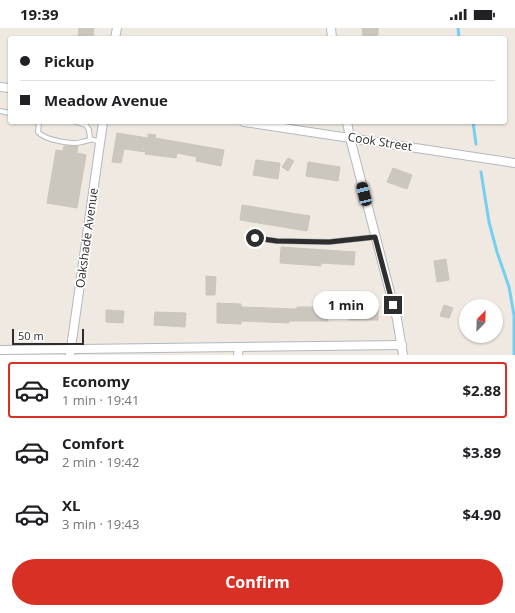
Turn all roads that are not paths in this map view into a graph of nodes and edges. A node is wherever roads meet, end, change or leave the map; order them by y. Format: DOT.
graph roads {
  1 [pos="39,124"];
  2 [pos="83,124"];
  3 [pos="104,124"];
  4 [pos="257,124"];
  5 [pos="347,124"];
  6 [pos="350,138"];
  7 [pos="90,139"];
  8 [pos="101,142"];
  9 [pos="515,163"];
  10 [pos="375,237"];
  11 [pos="255,238"];
  12 [pos="402,345"];
  13 [pos="0,350"];
  14 [pos="238,351"];
  15 [pos="70,352"];
  16 [pos="403,355"];
  1 -- 7 [label="lane"];
  2 -- 7 [label="lane"];
  3 -- 8 [label="street, Oakshade Avenue"];
  4 -- 6 [label="street, Cook Street"];
  5 -- 6 [label="street"];
  6 -- 9 [label="street, Cook Street"];
  6 -- 10 [label="street"];
  7 -- 8 [label="lane"];
  8 -- 15 [label="street, Oakshade Avenue"];
  10 -- 11 [label="lane"];
  10 -- 12 [label="street"];
  12 -- 14 [label="street"];
  12 -- 16 [label="street"];
  13 -- 15 [label="street"];
  14 -- 15 [label="street"];
}
